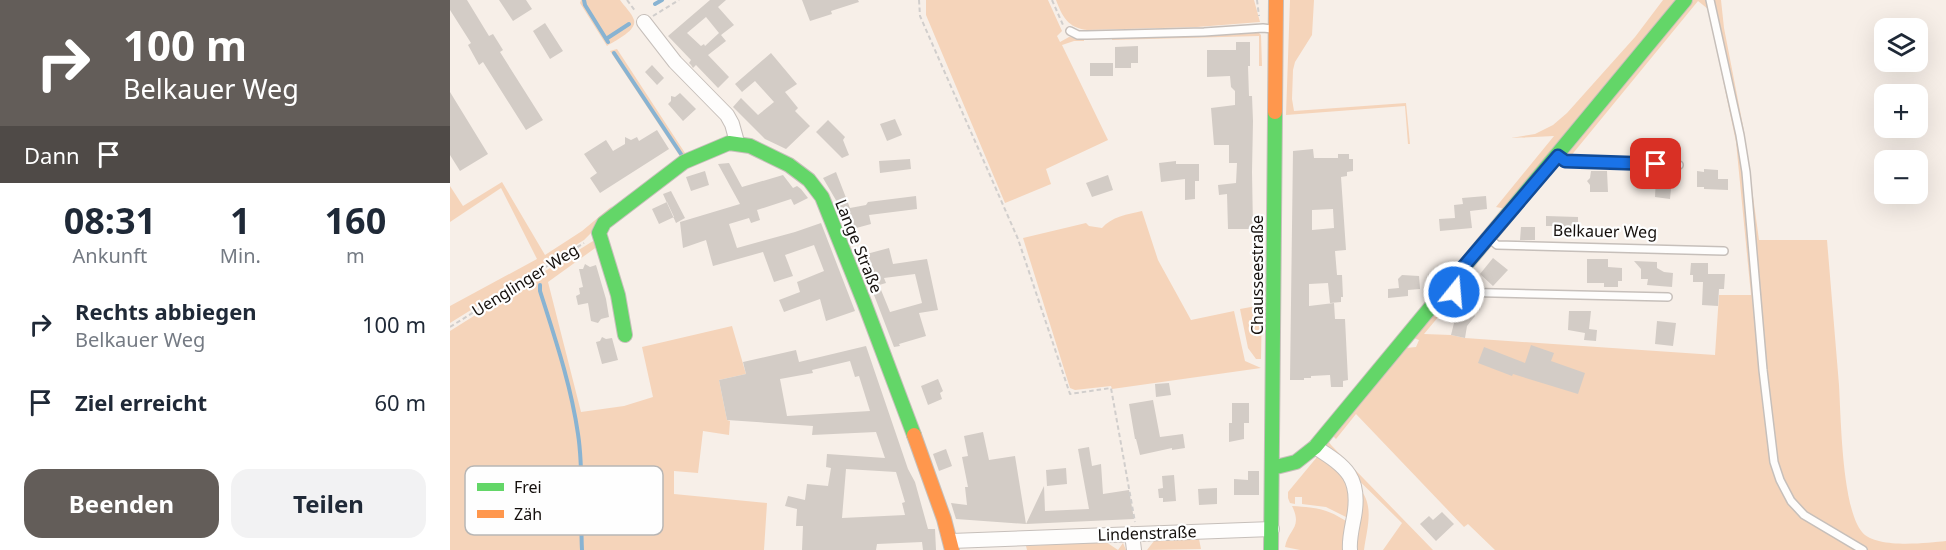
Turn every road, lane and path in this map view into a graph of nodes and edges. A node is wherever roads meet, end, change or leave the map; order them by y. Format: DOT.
graph roads {
  1 [pos="627,0"];
  2 [pos="679,0"];
  3 [pos="919,0"];
  4 [pos="1052,0"];
  5 [pos="1276,0"];
  6 [pos="1685,0"];
  7 [pos="1710,0"];
  8 [pos="644,22"];
  9 [pos="1275,29"];
  10 [pos="1070,31"];
  11 [pos="737,142"];
  12 [pos="1558,156"];
  13 [pos="1679,165"];
  14 [pos="599,233"];
  15 [pos="1488,238"];
  16 [pos="1724,251"];
  17 [pos="1447,286"];
  18 [pos="1668,297"];
  19 [pos="450,327"];
  20 [pos="625,335"];
  21 [pos="1315,447"];
  22 [pos="1272,468"];
  23 [pos="1272,528"];
  24 [pos="1135,534"];
  25 [pos="952,545"];
  26 [pos="1134,550"];
  27 [pos="1271,550"];
  28 [pos="1350,550"];
  29 [pos="1863,550"];
  1 -- 8 [label="path"];
  2 -- 8 [label="path"];
  3 -- 24 [label="path"];
  4 -- 10 [label="path"];
  5 -- 9 [label="street, Chausseestraße"];
  6 -- 12 [label="street"];
  7 -- 29 [label="lane"];
  8 -- 11 [label="street"];
  9 -- 10 [label="lane"];
  9 -- 22 [label="street, Chausseestraße"];
  11 -- 14 [label="street"];
  11 -- 25 [label="street, Lange Straße"];
  12 -- 13 [label="lane"];
  12 -- 15 [label="street"];
  14 -- 19 [label="path, Uenglinger Weg"];
  14 -- 20 [label="street"];
  15 -- 16 [label="lane, Belkauer Weg"];
  15 -- 17 [label="street"];
  17 -- 18 [label="lane"];
  17 -- 21 [label="street"];
  21 -- 22 [label="street"];
  21 -- 28 [label="street"];
  22 -- 23 [label="street, Chausseestraße"];
  23 -- 24 [label="street, Lindenstraße"];
  23 -- 27 [label="street, Chausseestraße"];
  24 -- 25 [label="street, Lindenstraße"];
  24 -- 26 [label="street"];
}
